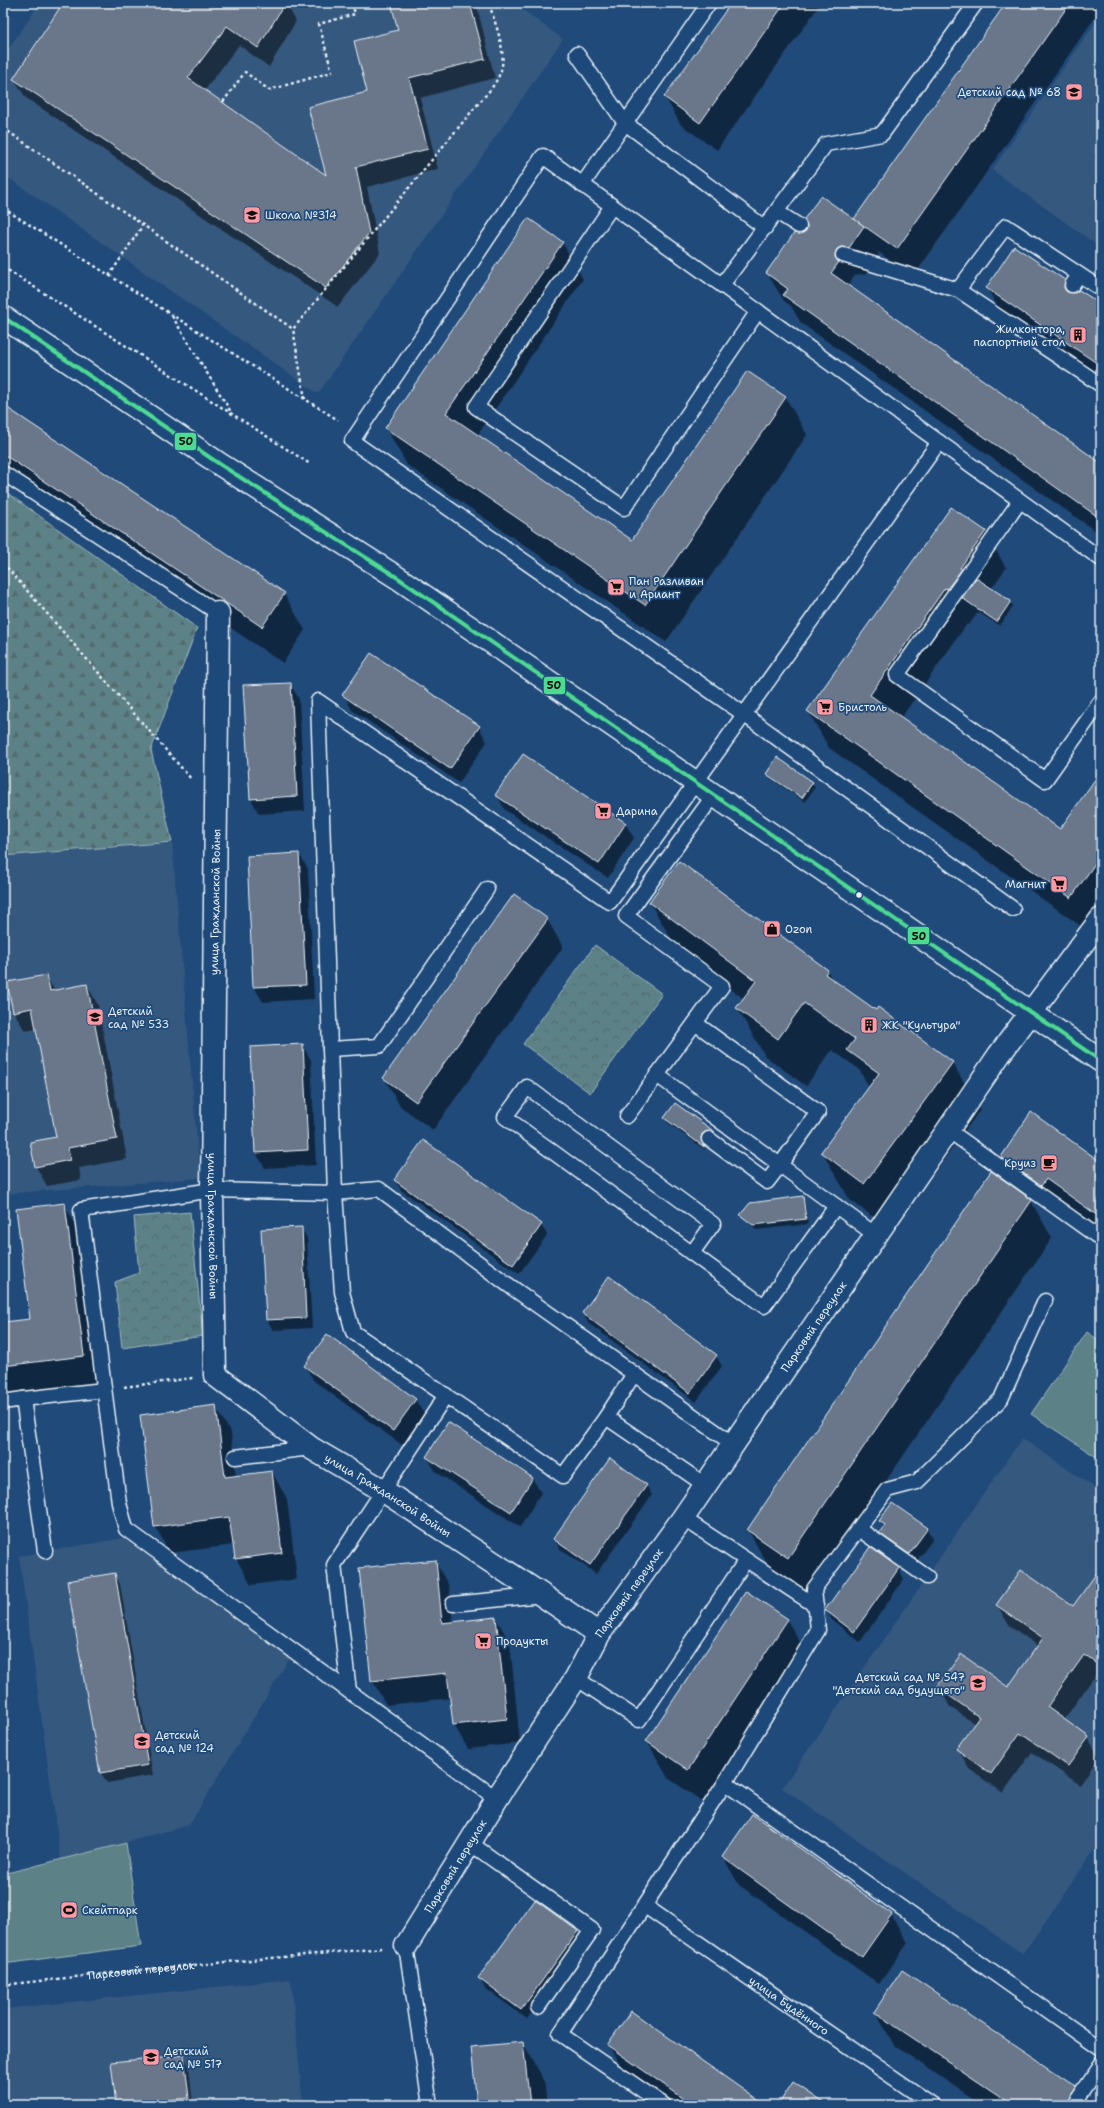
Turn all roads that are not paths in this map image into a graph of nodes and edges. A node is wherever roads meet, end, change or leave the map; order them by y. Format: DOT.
graph roads {
  1 [pos="708,3"];
  2 [pos="976,3"];
  3 [pos="577,54"];
  4 [pos="625,123"];
  5 [pos="582,185"];
  6 [pos="612,206"];
  7 [pos="777,212"];
  8 [pos="799,226"];
  9 [pos="765,228"];
  10 [pos="843,255"];
  11 [pos="722,285"];
  12 [pos="1101,289"];
  13 [pos="958,290"];
  14 [pos="758,311"];
  15 [pos="3,317"];
  16 [pos="1101,385"];
  17 [pos="939,442"];
  18 [pos="3,473"];
  19 [pos="1020,501"];
  20 [pos="1101,559"];
  21 [pos="218,613"];
  22 [pos="1101,701"];
  23 [pos="745,715"];
  24 [pos="705,789"];
  25 [pos="487,889"];
  26 [pos="1013,908"];
  27 [pos="1101,919"];
  28 [pos="1031,1012"];
  29 [pos="695,1023"];
  30 [pos="330,1049"];
  31 [pos="1101,1061"];
  32 [pos="657,1075"];
  33 [pos="627,1116"];
  34 [pos="948,1130"];
  35 [pos="709,1139"];
  36 [pos="780,1165"];
  37 [pos="212,1190"];
  38 [pos="335,1192"];
  39 [pos="836,1206"];
  40 [pos="877,1236"];
  41 [pos="1101,1239"];
  42 [pos="692,1253"];
  43 [pos="1045,1301"];
  44 [pos="634,1374"];
  45 [pos="104,1390"];
  46 [pos="446,1396"];
  47 [pos="23,1399"];
  48 [pos="3,1402"];
  49 [pos="606,1417"];
  50 [pos="733,1444"];
  51 [pos="311,1448"];
  52 [pos="235,1457"];
  53 [pos="705,1485"];
  54 [pos="384,1491"];
  55 [pos="683,1518"];
  56 [pos="859,1528"];
  57 [pos="45,1551"];
  58 [pos="746,1560"];
  59 [pos="927,1577"];
  60 [pos="542,1595"];
  61 [pos="453,1604"];
  62 [pos="816,1606"];
  63 [pos="599,1634"];
  64 [pos="576,1678"];
  65 [pos="349,1691"];
  66 [pos="725,1783"];
  67 [pos="497,1799"];
  68 [pos="470,1843"];
  69 [pos="645,1906"];
  70 [pos="406,1946"];
  71 [pos="538,2007"];
  72 [pos="1101,2050"];
  73 [pos="1101,2064"];
  74 [pos="430,2105"];
  75 [pos="664,2105"];
  76 [pos="933,2105"];
  77 [pos="1073,2105"];
  1 -- 4 [label="lane"];
  2 -- 7 [label="lane"];
  3 -- 4 [label="lane"];
  4 -- 5 [label="lane"];
  4 -- 9 [label="lane"];
  5 -- 6 [label="lane"];
  5 -- 23 [label="lane"];
  6 -- 11 [label="lane"];
  6 -- 14 [label="lane"];
  7 -- 8 [label="lane"];
  7 -- 9 [label="lane"];
  9 -- 11 [label="lane"];
  10 -- 13 [label="lane"];
  11 -- 14 [label="lane"];
  12 -- 13 [label="lane"];
  13 -- 16 [label="lane"];
  14 -- 17 [label="lane"];
  15 -- 24 [label="street"];
  17 -- 19 [label="lane"];
  17 -- 23 [label="lane"];
  18 -- 21 [label="lane"];
  19 -- 20 [label="lane"];
  19 -- 22 [label="lane"];
  21 -- 37 [label="street, улица Гражданской Войны"];
  23 -- 24 [label="lane"];
  23 -- 26 [label="lane"];
  24 -- 28 [label="street"];
  24 -- 29 [label="lane"];
  24 -- 30 [label="lane"];
  25 -- 30 [label="lane"];
  27 -- 28 [label="street, Парковый переулок"];
  28 -- 31 [label="street"];
  28 -- 34 [label="street, Парковый переулок"];
  29 -- 32 [label="lane"];
  29 -- 36 [label="lane"];
  30 -- 38 [label="lane"];
  32 -- 33 [label="lane"];
  32 -- 36 [label="lane"];
  34 -- 40 [label="street, Парковый переулок"];
  34 -- 41 [label="lane"];
  35 -- 36 [label="lane"];
  36 -- 39 [label="lane"];
  37 -- 38 [label="lane"];
  37 -- 45 [label="lane"];
  37 -- 51 [label="street, улица Гражданской Войны"];
  38 -- 44 [label="lane"];
  38 -- 46 [label="lane"];
  39 -- 40 [label="lane"];
  39 -- 42 [label="lane"];
  40 -- 50 [label="street, Парковый переулок"];
  42 -- 42 [label="lane"];
  43 -- 56 [label="lane"];
  44 -- 49 [label="lane"];
  44 -- 50 [label="lane"];
  45 -- 47 [label="lane"];
  45 -- 65 [label="lane"];
  46 -- 49 [label="lane"];
  46 -- 54 [label="lane"];
  47 -- 48 [label="lane"];
  47 -- 57 [label="lane"];
  49 -- 53 [label="lane"];
  50 -- 53 [label="street, Парковый переулок"];
  51 -- 52 [label="lane"];
  51 -- 54 [label="street, улица Гражданской Войны"];
  53 -- 55 [label="street, Парковый переулок"];
  54 -- 60 [label="street, улица Гражданской Войны"];
  54 -- 65 [label="lane"];
  55 -- 58 [label="lane"];
  55 -- 63 [label="street, Парковый переулок"];
  56 -- 59 [label="lane"];
  56 -- 62 [label="lane"];
  58 -- 62 [label="lane"];
  58 -- 64 [label="lane"];
  60 -- 61 [label="lane"];
  60 -- 63 [label="street, улица Гражданской Войны"];
  62 -- 66 [label="lane"];
  63 -- 64 [label="street, Парковый переулок"];
  64 -- 67 [label="street, Парковый переулок"];
  65 -- 67 [label="lane"];
  66 -- 69 [label="lane"];
  66 -- 72 [label="lane"];
  67 -- 68 [label="street, Парковый переулок"];
  68 -- 70 [label="street, Парковый переулок"];
  68 -- 71 [label="lane"];
  69 -- 75 [label="lane"];
  69 -- 76 [label="lane, улица Будённого"];
  70 -- 74 [label="lane"];
  73 -- 77 [label="lane"];
}
